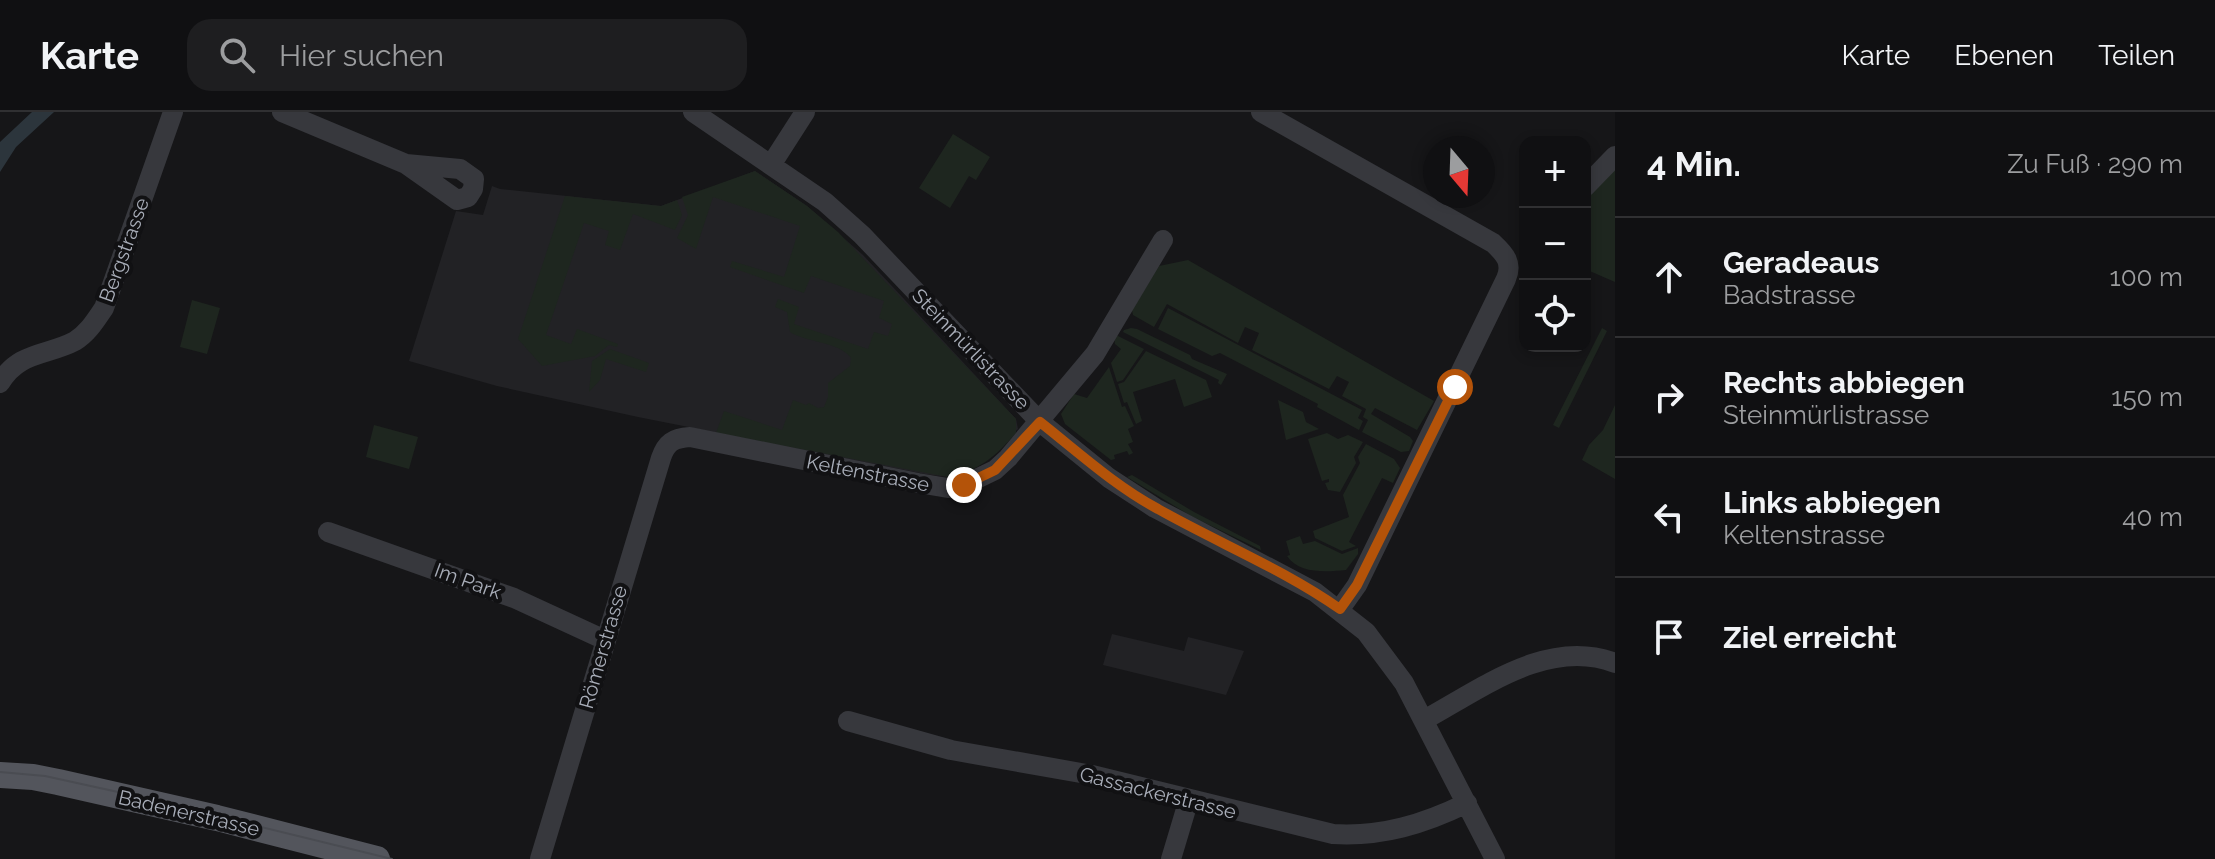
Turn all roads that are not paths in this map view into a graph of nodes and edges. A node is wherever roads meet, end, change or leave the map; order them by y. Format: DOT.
graph roads {
  1 [pos="173,112"];
  2 [pos="282,112"];
  3 [pos="693,112"];
  4 [pos="805,112"];
  5 [pos="1261,112"];
  6 [pos="1293,120"];
  7 [pos="1615,156"];
  8 [pos="406,164"];
  9 [pos="771,165"];
  10 [pos="1591,181"];
  11 [pos="1163,240"];
  12 [pos="1516,254"];
  13 [pos="0,383"];
  14 [pos="1040,422"];
  15 [pos="674,439"];
  16 [pos="328,532"];
  17 [pos="1340,609"];
  18 [pos="605,640"];
  19 [pos="1615,663"];
  20 [pos="1424,720"];
  21 [pos="848,721"];
  22 [pos="0,775"];
  23 [pos="1189,799"];
  24 [pos="1467,803"];
  25 [pos="377,859"];
  26 [pos="540,859"];
  27 [pos="1171,859"];
  28 [pos="1495,859"];
  1 -- 13 [label="street, Bergstrasse"];
  2 -- 8 [label="street"];
  3 -- 9 [label="street, Steinmürlistrasse"];
  4 -- 9 [label="street"];
  5 -- 6 [label="street"];
  6 -- 12 [label="street"];
  7 -- 10 [label="street"];
  9 -- 14 [label="street, Steinmürlistrasse"];
  11 -- 14 [label="street, Keltenstrasse"];
  12 -- 17 [label="street"];
  14 -- 15 [label="street, Keltenstrasse"];
  14 -- 17 [label="street, Steinmürlistrasse"];
  15 -- 18 [label="street, Römerstrasse"];
  16 -- 18 [label="street, Im Park"];
  17 -- 20 [label="street, Steinmürlistrasse"];
  18 -- 26 [label="street, Römerstrasse"];
  19 -- 20 [label="street"];
  20 -- 24 [label="street, Steinmürlistrasse"];
  21 -- 23 [label="street, Gassackerstrasse"];
  22 -- 25 [label="main road, Badenerstrasse"];
  23 -- 24 [label="street, Gassackerstrasse"];
  23 -- 27 [label="street"];
  24 -- 28 [label="street, Steinmürlistrasse"];
}
